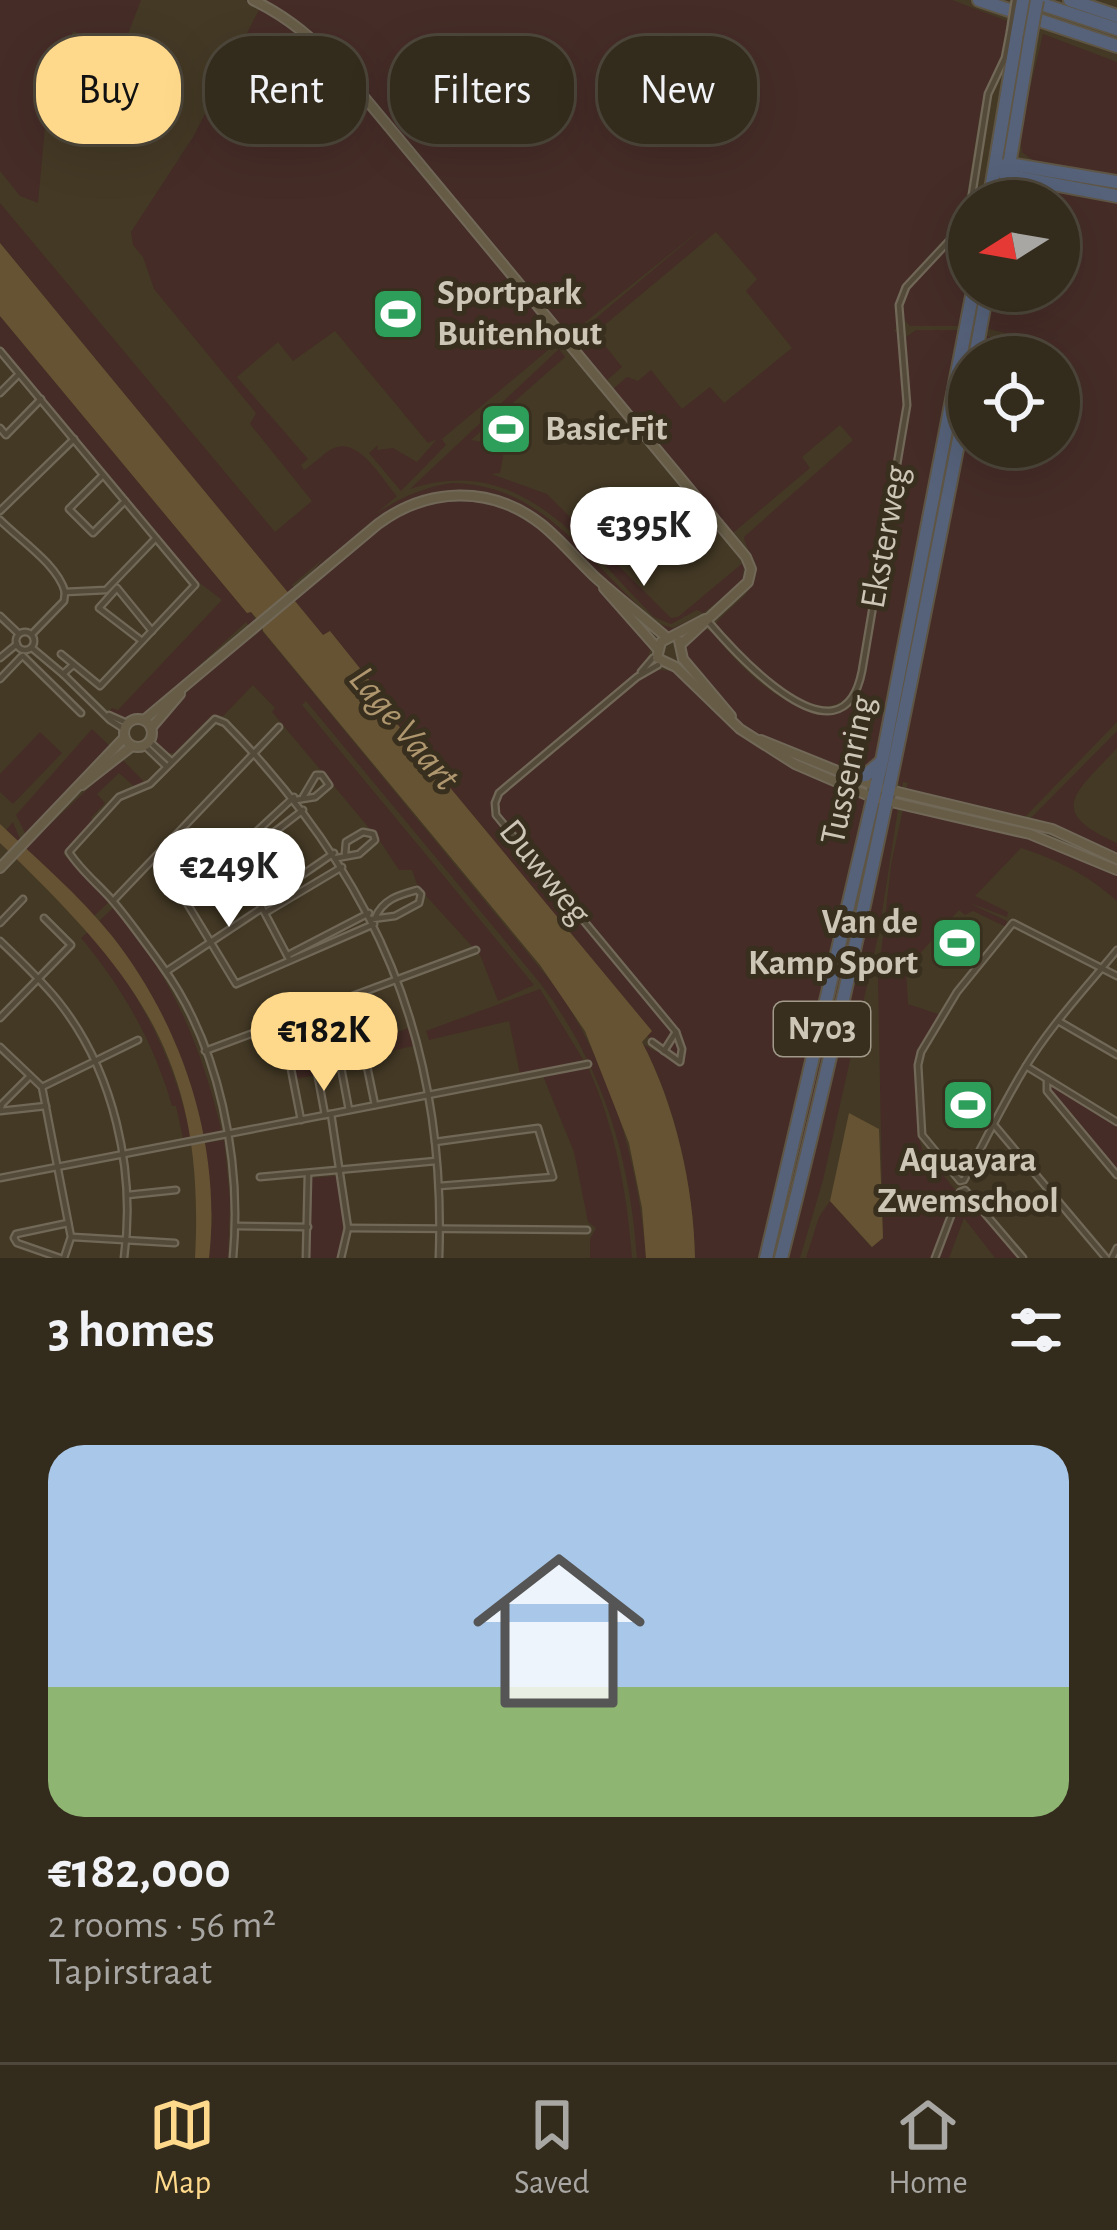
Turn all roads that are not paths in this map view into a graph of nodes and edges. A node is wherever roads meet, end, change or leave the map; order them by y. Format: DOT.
graph roads {
  1 [pos="253,0"];
  2 [pos="979,0"];
  3 [pos="1026,0"];
  4 [pos="1070,0"];
  5 [pos="1117,16"];
  6 [pos="1117,29"];
  7 [pos="1019,35"];
  8 [pos="1117,50"];
  9 [pos="994,168"];
  10 [pos="1008,170"];
  11 [pos="974,180"];
  12 [pos="992,180"];
  13 [pos="1006,180"];
  14 [pos="1117,182"];
  15 [pos="1117,196"];
  16 [pos="948,241"];
  17 [pos="974,312"];
  18 [pos="978,312"];
  19 [pos="975,320"];
  20 [pos="973,336"];
  21 [pos="0,351"];
  22 [pos="19,374"];
  23 [pos="0,393"];
  24 [pos="41,399"];
  25 [pos="0,428"];
  26 [pos="74,439"];
  27 [pos="948,457"];
  28 [pos="952,468"];
  29 [pos="103,475"];
  30 [pos="124,501"];
  31 [pos="0,511"];
  32 [pos="0,520"];
  33 [pos="154,539"];
  34 [pos="596,577"];
  35 [pos="65,592"];
  36 [pos="0,616"];
  37 [pos="705,619"];
  38 [pos="152,631"];
  39 [pos="19,634"];
  40 [pos="32,634"];
  41 [pos="673,639"];
  42 [pos="142,641"];
  43 [pos="17,644"];
  44 [pos="26,651"];
  45 [pos="61,654"];
  46 [pos="682,656"];
  47 [pos="660,657"];
  48 [pos="0,658"];
  49 [pos="73,664"];
  50 [pos="63,674"];
  51 [pos="0,679"];
  52 [pos="81,713"];
  53 [pos="148,724"];
  54 [pos="279,727"];
  55 [pos="741,728"];
  56 [pos="125,730"];
  57 [pos="750,735"];
  58 [pos="147,743"];
  59 [pos="132,746"];
  60 [pos="254,752"];
  61 [pos="882,761"];
  62 [pos="169,764"];
  63 [pos="850,776"];
  64 [pos="76,789"];
  65 [pos="882,794"];
  66 [pos="298,798"];
  67 [pos="303,810"];
  68 [pos="339,855"];
  69 [pos="1117,859"];
  70 [pos="230,861"];
  71 [pos="343,867"];
  72 [pos="0,868"];
  73 [pos="1117,870"];
  74 [pos="23,899"];
  75 [pos="113,901"];
  76 [pos="263,908"];
  77 [pos="44,918"];
  78 [pos="372,918"];
  79 [pos="0,923"];
  80 [pos="0,940"];
  81 [pos="212,941"];
  82 [pos="476,950"];
  83 [pos="1117,950"];
  84 [pos="288,957"];
  85 [pos="1102,968"];
  86 [pos="166,971"];
  87 [pos="1117,976"];
  88 [pos="38,979"];
  89 [pos="398,979"];
  90 [pos="345,999"];
  91 [pos="321,1008"];
  92 [pos="298,1016"];
  93 [pos="0,1018"];
  94 [pos="1059,1021"];
  95 [pos="274,1025"];
  96 [pos="676,1032"];
  97 [pos="138,1040"];
  98 [pos="652,1042"];
  99 [pos="0,1047"];
  100 [pos="205,1051"];
  101 [pos="664,1051"];
  102 [pos="1117,1055"];
  103 [pos="94,1061"];
  104 [pos="588,1064"];
  105 [pos="1027,1066"];
  106 [pos="30,1076"];
  107 [pos="1047,1079"];
  108 [pos="42,1087"];
  109 [pos="429,1094"];
  110 [pos="46,1106"];
  111 [pos="375,1106"];
  112 [pos="349,1110"];
  113 [pos="328,1114"];
  114 [pos="301,1120"];
  115 [pos="1117,1122"];
  116 [pos="994,1125"];
  117 [pos="228,1134"];
  118 [pos="435,1142"];
  119 [pos="123,1155"];
  120 [pos="436,1161"];
  121 [pos="58,1168"];
  122 [pos="339,1170"];
  123 [pos="308,1174"];
  124 [pos="1117,1175"];
  125 [pos="260,1177"];
  126 [pos="0,1178"];
  127 [pos="438,1186"];
  128 [pos="176,1190"];
  129 [pos="128,1195"];
  130 [pos="68,1223"];
  131 [pos="236,1226"];
  132 [pos="308,1228"];
  133 [pos="348,1228"];
  134 [pos="587,1230"];
  135 [pos="440,1231"];
  136 [pos="71,1237"];
  137 [pos="126,1239"];
  138 [pos="175,1243"];
  139 [pos="1117,1248"];
  140 [pos="62,1258"];
  141 [pos="124,1258"];
  142 [pos="232,1258"];
  143 [pos="306,1258"];
  144 [pos="341,1258"];
  145 [pos="439,1258"];
  146 [pos="766,1258"];
  147 [pos="781,1258"];
  148 [pos="934,1258"];
  149 [pos="1023,1258"];
  150 [pos="1109,1258"];
  1 -- 37 [label="main road"];
  2 -- 8 [label="highway"];
  3 -- 6 [label="highway"];
  3 -- 7 [label="highway, bridge"];
  3 -- 7 [label="street, bridge"];
  4 -- 5 [label="highway"];
  7 -- 9 [label="highway"];
  7 -- 10 [label="highway"];
  7 -- 11 [label="street"];
  9 -- 10 [label="highway"];
  9 -- 12 [label="highway"];
  10 -- 13 [label="highway"];
  10 -- 14 [label="highway"];
  10 -- 15 [label="highway"];
  16 -- 37 [label="street, Eksterweg"];
  17 -- 19 [label="highway, Tussenring / N703"];
  18 -- 19 [label="highway, Tussenring / N703"];
  19 -- 20 [label="highway, Tussenring / N703"];
  21 -- 22 [label="street"];
  22 -- 23 [label="street"];
  22 -- 24 [label="street"];
  24 -- 25 [label="street"];
  24 -- 26 [label="street"];
  26 -- 29 [label="street"];
  26 -- 31 [label="street"];
  27 -- 61 [label="highway, Tussenring / N703"];
  28 -- 65 [label="highway, Tussenring / N703"];
  29 -- 30 [label="street"];
  29 -- 30 [label="street"];
  30 -- 33 [label="street"];
  32 -- 35 [label="street"];
  33 -- 35 [label="street"];
  33 -- 38 [label="street"];
  34 -- 41 [label="main road"];
  34 -- 47 [label="main road"];
  34 -- 53 [label="main road"];
  35 -- 40 [label="street"];
  36 -- 39 [label="street"];
  37 -- 41 [label="main road"];
  38 -- 42 [label="street"];
  38 -- 42 [label="street"];
  39 -- 40 [label="street"];
  39 -- 43 [label="street"];
  40 -- 44 [label="street"];
  41 -- 46 [label="main road"];
  41 -- 47 [label="main road"];
  42 -- 49 [label="street"];
  43 -- 44 [label="street"];
  43 -- 48 [label="street"];
  44 -- 50 [label="street"];
  44 -- 51 [label="street"];
  44 -- 52 [label="street"];
  45 -- 49 [label="street"];
  46 -- 47 [label="main road"];
  46 -- 55 [label="main road"];
  47 -- 55 [label="main road"];
  47 -- 96 [label="street, Duwweg"];
  49 -- 50 [label="street"];
  50 -- 56 [label="street"];
  53 -- 56 [label="main road"];
  53 -- 58 [label="main road"];
  54 -- 60 [label="street"];
  55 -- 57 [label="main road"];
  56 -- 59 [label="main road"];
  56 -- 64 [label="main road"];
  57 -- 63 [label="main road"];
  57 -- 65 [label="main road"];
  58 -- 59 [label="main road"];
  58 -- 62 [label="street"];
  59 -- 64 [label="main road"];
  60 -- 62 [label="street"];
  60 -- 66 [label="street"];
  60 -- 75 [label="street"];
  61 -- 63 [label="highway"];
  61 -- 65 [label="highway, Tussenring / N703"];
  62 -- 75 [label="street"];
  63 -- 65 [label="main road"];
  64 -- 72 [label="main road"];
  65 -- 69 [label="main road"];
  65 -- 73 [label="main road"];
  65 -- 146 [label="highway, Tussenring / N703"];
  65 -- 147 [label="highway, Tussenring / N703"];
  66 -- 66 [label="street"];
  66 -- 67 [label="street"];
  66 -- 70 [label="street"];
  67 -- 68 [label="street"];
  67 -- 70 [label="street"];
  68 -- 68 [label="street"];
  68 -- 71 [label="street"];
  68 -- 76 [label="street"];
  70 -- 76 [label="street"];
  70 -- 81 [label="street"];
  71 -- 76 [label="street"];
  71 -- 78 [label="street"];
  74 -- 79 [label="street"];
  75 -- 86 [label="street"];
  76 -- 81 [label="street"];
  76 -- 84 [label="street"];
  77 -- 88 [label="street"];
  78 -- 78 [label="street"];
  78 -- 84 [label="street"];
  78 -- 84 [label="street"];
  78 -- 89 [label="street"];
  80 -- 88 [label="street"];
  81 -- 84 [label="street"];
  81 -- 86 [label="street"];
  82 -- 89 [label="street"];
  83 -- 85 [label="street"];
  85 -- 87 [label="street"];
  85 -- 94 [label="street"];
  85 -- 116 [label="street"];
  86 -- 100 [label="street"];
  88 -- 93 [label="street"];
  88 -- 103 [label="street"];
  89 -- 90 [label="street"];
  89 -- 109 [label="street"];
  90 -- 91 [label="street"];
  90 -- 111 [label="street"];
  91 -- 92 [label="street"];
  91 -- 112 [label="street"];
  92 -- 95 [label="street"];
  92 -- 113 [label="street"];
  94 -- 102 [label="street"];
  94 -- 105 [label="street"];
  95 -- 100 [label="street"];
  95 -- 114 [label="street"];
  96 -- 101 [label="street"];
  96 -- 101 [label="street"];
  97 -- 103 [label="street"];
  98 -- 101 [label="street"];
  99 -- 106 [label="street"];
  100 -- 117 [label="street"];
  103 -- 108 [label="street"];
  103 -- 119 [label="street"];
  104 -- 109 [label="street"];
  105 -- 107 [label="street"];
  105 -- 116 [label="street"];
  106 -- 108 [label="street"];
  106 -- 110 [label="street"];
  107 -- 115 [label="street"];
  107 -- 124 [label="street"];
  108 -- 110 [label="street"];
  109 -- 111 [label="street"];
  109 -- 118 [label="street"];
  110 -- 121 [label="street"];
  111 -- 112 [label="street"];
  112 -- 113 [label="street"];
  113 -- 114 [label="street"];
  113 -- 122 [label="street"];
  114 -- 117 [label="street"];
  116 -- 150 [label="street"];
  117 -- 119 [label="street"];
  117 -- 131 [label="street"];
  118 -- 120 [label="street"];
  118 -- 127 [label="street"];
  119 -- 121 [label="street"];
  119 -- 129 [label="street"];
  120 -- 122 [label="street"];
  120 -- 127 [label="street"];
  121 -- 126 [label="street"];
  121 -- 130 [label="street"];
  122 -- 123 [label="street"];
  122 -- 133 [label="street"];
  123 -- 125 [label="street"];
  123 -- 132 [label="street"];
  127 -- 135 [label="street"];
  128 -- 129 [label="street"];
  129 -- 137 [label="street"];
  130 -- 136 [label="street"];
  130 -- 140 [label="street"];
  131 -- 132 [label="street"];
  131 -- 142 [label="street"];
  132 -- 143 [label="street"];
  133 -- 135 [label="street"];
  133 -- 144 [label="street"];
  134 -- 135 [label="street"];
  135 -- 145 [label="street"];
  136 -- 137 [label="street"];
  136 -- 140 [label="street"];
  137 -- 138 [label="street"];
  137 -- 141 [label="street"];
  139 -- 150 [label="street"];
  148 -- 149 [label="street"];
}
